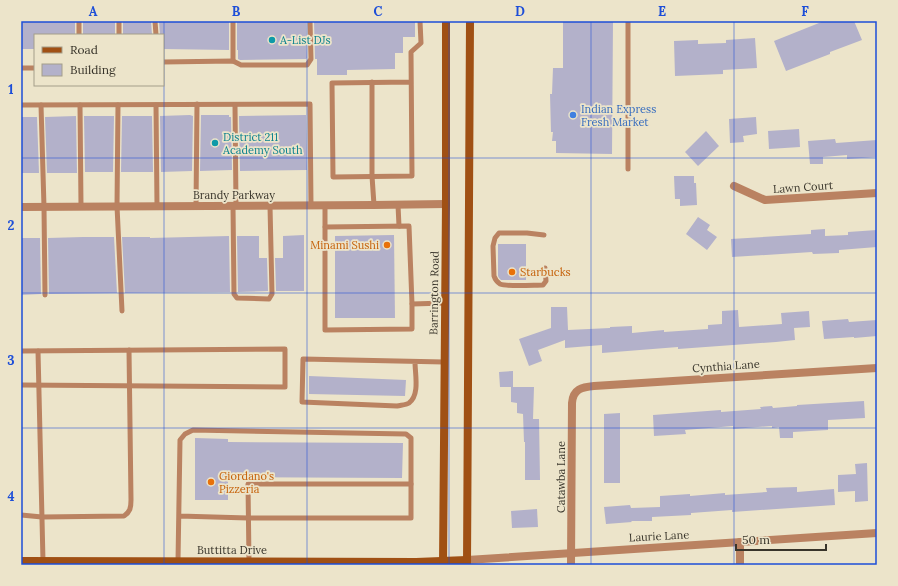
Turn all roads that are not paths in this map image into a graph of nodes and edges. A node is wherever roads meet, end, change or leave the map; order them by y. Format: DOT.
graph roads {
  1 [pos="79,21"];
  2 [pos="119,21"];
  3 [pos="155,21"];
  4 [pos="233,21"];
  5 [pos="310,21"];
  6 [pos="420,21"];
  7 [pos="446,21"];
  8 [pos="470,21"];
  9 [pos="628,21"];
  10 [pos="79,34"];
  11 [pos="119,34"];
  12 [pos="156,34"];
  13 [pos="233,61"];
  14 [pos="164,62"];
  15 [pos="21,68"];
  16 [pos="34,68"];
  17 [pos="372,82"];
  18 [pos="411,82"];
  19 [pos="196,104"];
  20 [pos="21,105"];
  21 [pos="41,105"];
  22 [pos="80,105"];
  23 [pos="118,105"];
  24 [pos="156,105"];
  25 [pos="235,105"];
  26 [pos="628,169"];
  27 [pos="372,176"];
  28 [pos="734,186"];
  29 [pos="877,193"];
  30 [pos="446,204"];
  31 [pos="325,205"];
  32 [pos="374,205"];
  33 [pos="398,205"];
  34 [pos="81,206"];
  35 [pos="117,206"];
  36 [pos="157,206"];
  37 [pos="196,206"];
  38 [pos="234,206"];
  39 [pos="270,206"];
  40 [pos="311,206"];
  41 [pos="21,207"];
  42 [pos="44,207"];
  43 [pos="399,226"];
  44 [pos="325,227"];
  45 [pos="544,235"];
  46 [pos="545,268"];
  47 [pos="45,295"];
  48 [pos="445,303"];
  49 [pos="412,304"];
  50 [pos="122,311"];
  51 [pos="129,350"];
  52 [pos="21,351"];
  53 [pos="38,351"];
  54 [pos="415,362"];
  55 [pos="444,362"];
  56 [pos="877,368"];
  57 [pos="21,385"];
  58 [pos="38,385"];
  59 [pos="130,386"];
  60 [pos="577,391"];
  61 [pos="410,484"];
  62 [pos="21,515"];
  63 [pos="179,516"];
  64 [pos="42,517"];
  65 [pos="248,518"];
  66 [pos="877,534"];
  67 [pos="740,542"];
  68 [pos="571,553"];
  69 [pos="21,561"];
  70 [pos="43,561"];
  71 [pos="178,561"];
  72 [pos="249,561"];
  73 [pos="467,562"];
  74 [pos="61,563"];
  75 [pos="326,563"];
  76 [pos="443,563"];
  77 [pos="571,565"];
  78 [pos="740,565"];
  1 -- 10 [label="lane"];
  2 -- 11 [label="lane"];
  3 -- 12 [label="lane"];
  4 -- 13 [label="lane"];
  5 -- 13 [label="lane"];
  6 -- 18 [label="lane"];
  7 -- 30 [label="main road, Barrington Road"];
  8 -- 73 [label="main road"];
  9 -- 26 [label="lane"];
  13 -- 14 [label="lane"];
  15 -- 16 [label="lane"];
  17 -- 18 [label="lane"];
  17 -- 27 [label="lane"];
  17 -- 27 [label="lane"];
  18 -- 27 [label="lane"];
  19 -- 24 [label="lane"];
  19 -- 25 [label="lane"];
  19 -- 37 [label="lane"];
  20 -- 21 [label="lane"];
  21 -- 22 [label="lane"];
  21 -- 42 [label="lane"];
  22 -- 23 [label="lane"];
  22 -- 34 [label="lane"];
  23 -- 24 [label="lane"];
  23 -- 35 [label="lane"];
  24 -- 36 [label="lane"];
  25 -- 38 [label="lane"];
  25 -- 40 [label="lane"];
  27 -- 32 [label="lane"];
  28 -- 29 [label="street, Lawn Court"];
  30 -- 33 [label="street, Brandy Parkway"];
  30 -- 48 [label="main road, Barrington Road"];
  31 -- 32 [label="street, Brandy Parkway"];
  31 -- 40 [label="street, Brandy Parkway"];
  31 -- 44 [label="lane"];
  32 -- 33 [label="street, Brandy Parkway"];
  33 -- 43 [label="lane"];
  34 -- 35 [label="street, Brandy Parkway"];
  34 -- 42 [label="street, Brandy Parkway"];
  35 -- 36 [label="street, Brandy Parkway"];
  35 -- 50 [label="lane"];
  36 -- 37 [label="street, Brandy Parkway"];
  37 -- 38 [label="street, Brandy Parkway"];
  38 -- 39 [label="street, Brandy Parkway"];
  38 -- 39 [label="lane"];
  39 -- 40 [label="street, Brandy Parkway"];
  41 -- 42 [label="street, Brandy Parkway"];
  42 -- 47 [label="lane"];
  43 -- 44 [label="lane"];
  43 -- 49 [label="lane"];
  44 -- 49 [label="lane"];
  45 -- 46 [label="lane"];
  48 -- 49 [label="lane"];
  48 -- 55 [label="main road, Barrington Road"];
  51 -- 53 [label="lane"];
  51 -- 59 [label="lane"];
  51 -- 59 [label="lane"];
  52 -- 53 [label="lane"];
  53 -- 58 [label="lane"];
  54 -- 54 [label="lane"];
  54 -- 55 [label="lane"];
  55 -- 76 [label="main road, Barrington Road"];
  56 -- 60 [label="street, Cynthia Lane"];
  57 -- 58 [label="lane"];
  58 -- 59 [label="lane"];
  58 -- 64 [label="lane"];
  59 -- 64 [label="lane"];
  60 -- 68 [label="street, Catawba Lane"];
  61 -- 63 [label="lane"];
  61 -- 65 [label="lane"];
  61 -- 65 [label="lane"];
  62 -- 64 [label="lane"];
  63 -- 65 [label="lane"];
  63 -- 71 [label="lane"];
  64 -- 70 [label="lane"];
  65 -- 72 [label="lane"];
  66 -- 67 [label="street, Laurie Lane"];
  67 -- 68 [label="street, Laurie Lane"];
  67 -- 78 [label="street"];
  68 -- 73 [label="street, Laurie Lane"];
  68 -- 77 [label="street, Catawba Lane"];
  69 -- 70 [label="main road, Buttitta Drive"];
  70 -- 74 [label="main road, Buttitta Drive"];
  71 -- 72 [label="main road, Buttitta Drive"];
  71 -- 74 [label="main road, Buttitta Drive"];
  72 -- 75 [label="main road, Buttitta Drive"];
  73 -- 76 [label="main road, Laurie Lane"];
  75 -- 76 [label="main road, Buttitta Drive"];
}
